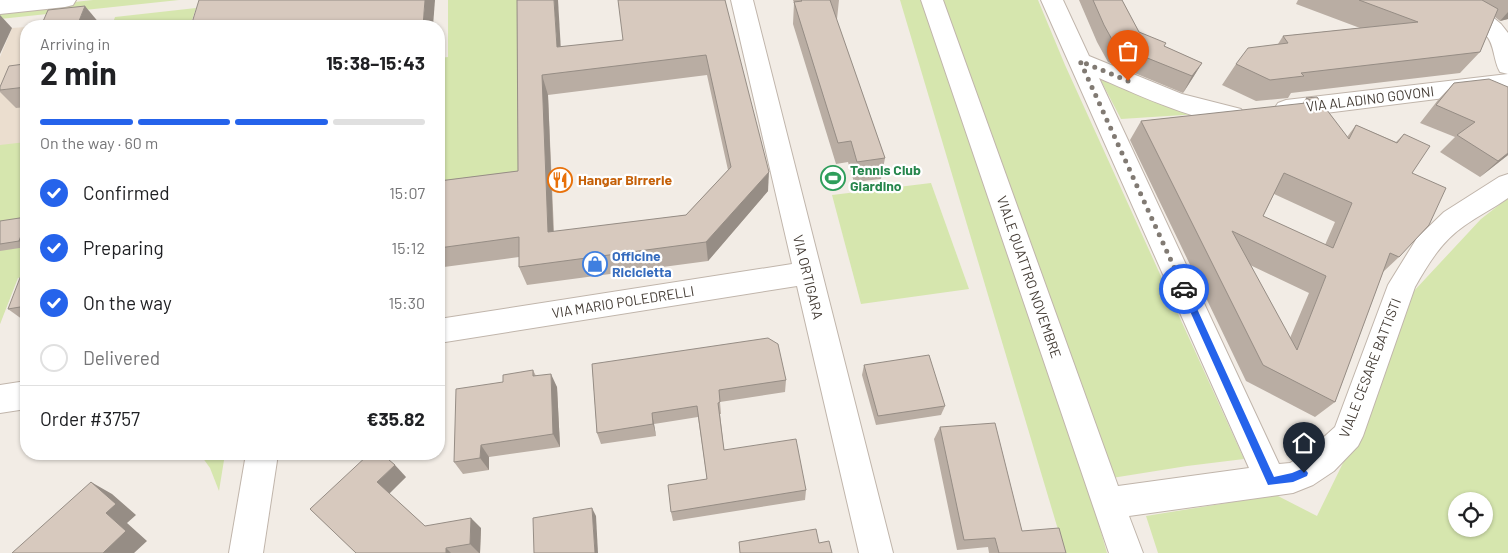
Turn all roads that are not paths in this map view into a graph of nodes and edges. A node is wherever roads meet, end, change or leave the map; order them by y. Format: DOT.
graph roads {
  1 [pos="65,0"];
  2 [pos="742,0"];
  3 [pos="932,0"];
  4 [pos="1052,0"];
  5 [pos="1445,0"];
  6 [pos="0,7"];
  7 [pos="1501,29"];
  8 [pos="1080,61"];
  9 [pos="1508,66"];
  10 [pos="1508,82"];
  11 [pos="1249,113"];
  12 [pos="1176,122"];
  13 [pos="1508,184"];
  14 [pos="807,273"];
  15 [pos="445,330"];
  16 [pos="20,396"];
  17 [pos="0,399"];
  18 [pos="261,460"];
  19 [pos="1271,482"];
  20 [pos="1108,503"];
  21 [pos="246,553"];
  22 [pos="876,553"];
  23 [pos="1126,553"];
  1 -- 6 [label="street"];
  2 -- 14 [label="street, VIA ORTIGARA"];
  3 -- 20 [label="street, VIALE QUATTRO NOVEMBRE"];
  4 -- 8 [label="street"];
  5 -- 7 [label="street"];
  7 -- 9 [label="street"];
  8 -- 11 [label="street, VIA ALADINO GOVONI"];
  8 -- 19 [label="street"];
  10 -- 11 [label="street, VIA ALADINO GOVONI"];
  11 -- 12 [label="street, VIA ALADINO GOVONI"];
  13 -- 19 [label="street, VIALE CESARE BATTISTI"];
  14 -- 15 [label="street, VIA MARIO POLEDRELLI"];
  14 -- 22 [label="street, VIA ORTIGARA"];
  16 -- 17 [label="street"];
  18 -- 21 [label="street"];
  19 -- 20 [label="street, VIALE CESARE BATTISTI"];
  20 -- 23 [label="street, VIALE QUATTRO NOVEMBRE"];
}
